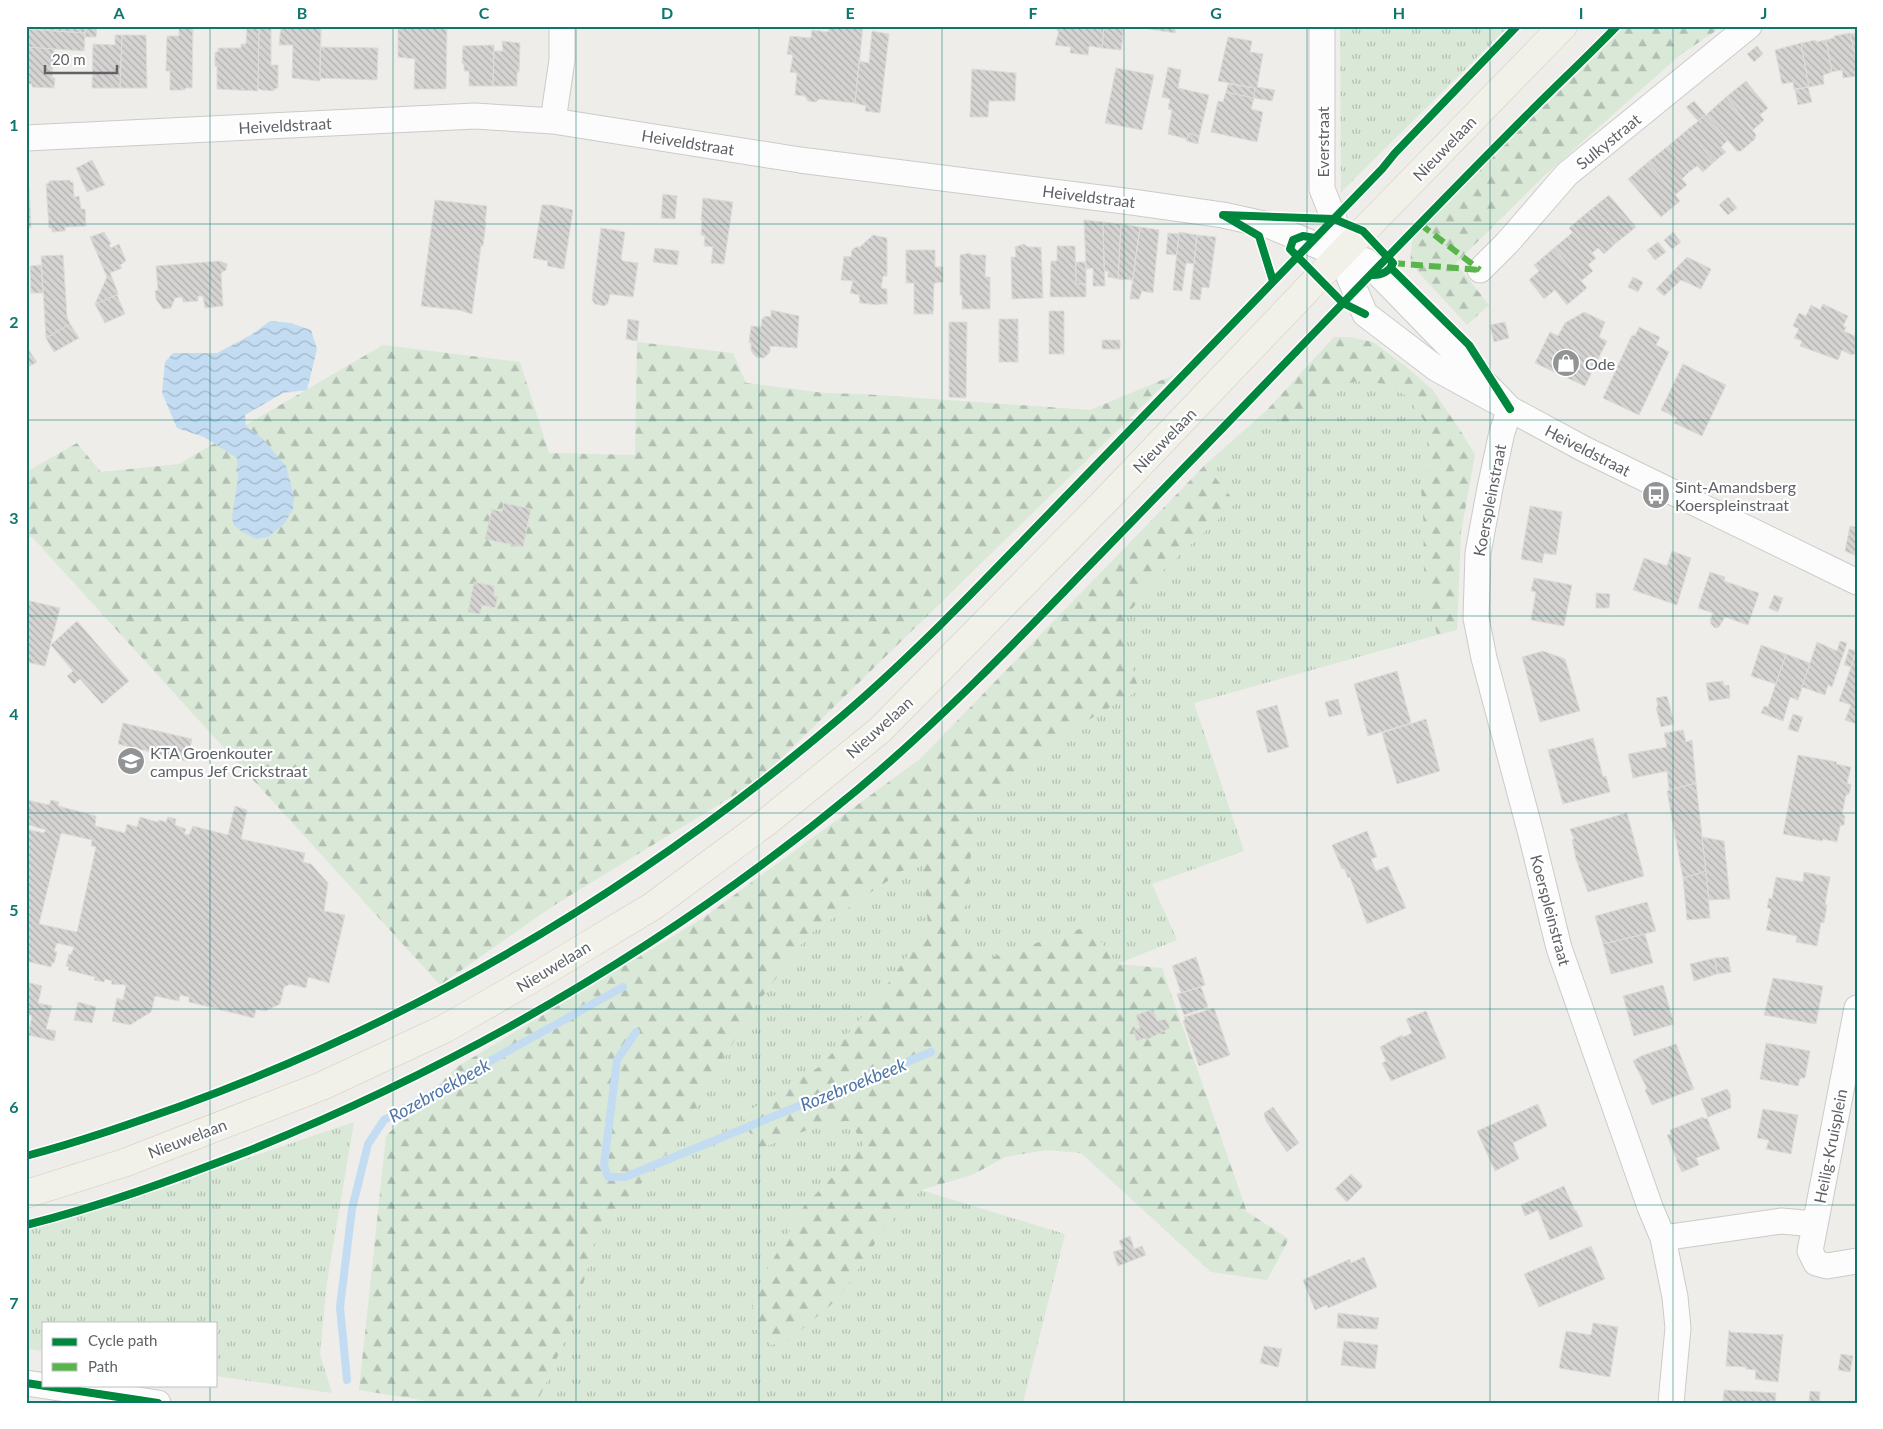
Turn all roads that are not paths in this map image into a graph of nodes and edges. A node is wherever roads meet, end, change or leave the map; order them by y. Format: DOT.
graph roads {
  1 [pos="562,26"];
  2 [pos="1322,26"];
  3 [pos="1563,26"];
  4 [pos="1749,26"];
  5 [pos="553,121"];
  6 [pos="26,138"];
  7 [pos="1340,255"];
  8 [pos="1480,270"];
  9 [pos="1510,409"];
  10 [pos="1857,582"];
  11 [pos="1857,1008"];
  12 [pos="26,1194"];
  13 [pos="1815,1224"];
  14 [pos="1663,1238"];
  15 [pos="1857,1261"];
  16 [pos="26,1383"];
  17 [pos="42,1385"];
  18 [pos="46,1386"];
  19 [pos="158,1403"];
  20 [pos="1671,1403"];
  1 -- 5 [label="street"];
  2 -- 7 [label="street, Everstraat"];
  3 -- 7 [label="main road, Nieuwelaan"];
  4 -- 8 [label="street, Sulkystraat"];
  5 -- 6 [label="street, Heiveldstraat"];
  5 -- 7 [label="street, Heiveldstraat"];
  7 -- 9 [label="street, Heiveldstraat"];
  7 -- 9 [label="street, Heiveldstraat"];
  7 -- 12 [label="main road, Nieuwelaan"];
  9 -- 10 [label="street, Heiveldstraat"];
  9 -- 14 [label="street, Koerspleinstraat"];
  11 -- 13 [label="street, Heilig-Kruisplein"];
  13 -- 14 [label="street"];
  13 -- 15 [label="street, Heilig-Kruisplein"];
  14 -- 20 [label="street, Koerspleinstraat"];
  16 -- 17 [label="street"];
  18 -- 19 [label="street"];
}
